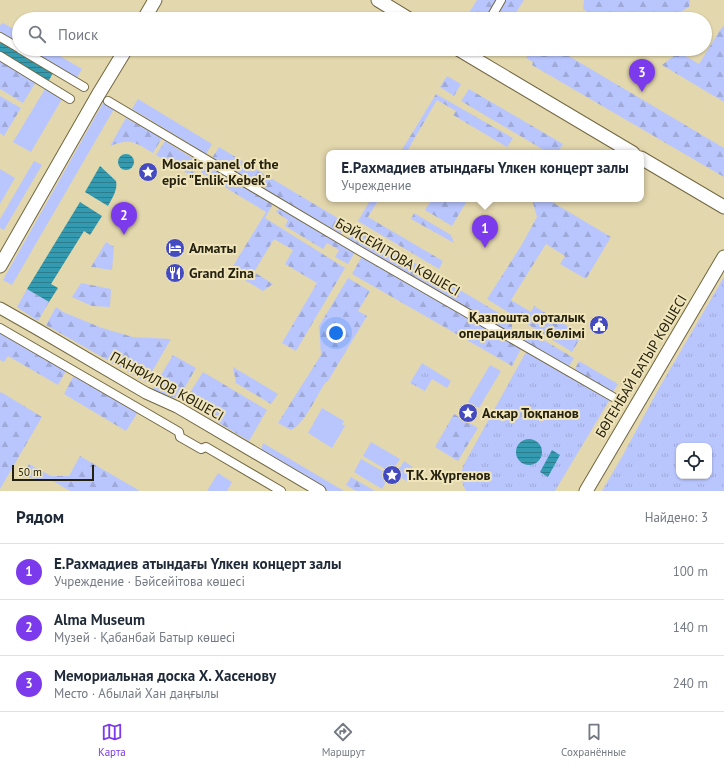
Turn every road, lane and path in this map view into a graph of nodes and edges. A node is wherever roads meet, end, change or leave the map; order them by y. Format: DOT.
graph roads {
  1 [pos="155,0"];
  2 [pos="378,0"];
  3 [pos="502,0"];
  4 [pos="148,12"];
  5 [pos="398,12"];
  6 [pos="494,12"];
  7 [pos="0,37"];
  8 [pos="12,44"];
  9 [pos="0,56"];
  10 [pos="32,56"];
  11 [pos="122,56"];
  12 [pos="470,56"];
  13 [pos="84,87"];
  14 [pos="70,99"];
  15 [pos="108,101"];
  16 [pos="628,150"];
  17 [pos="644,160"];
  18 [pos="724,207"];
  19 [pos="724,257"];
  20 [pos="0,266"];
  21 [pos="0,308"];
  22 [pos="0,328"];
  23 [pos="613,397"];
  24 [pos="281,491"];
  25 [pos="320,491"];
  26 [pos="586,491"];
  1 -- 4 [label="street"];
  2 -- 5 [label="street"];
  3 -- 6 [label="street"];
  7 -- 8 [label="street"];
  9 -- 14 [label="street"];
  10 -- 13 [label="street"];
  11 -- 20 [label="street"];
  12 -- 16 [label="street"];
  15 -- 23 [label="street, БӘЙСЕЙІТОВА КӨШЕСІ"];
  17 -- 18 [label="street"];
  19 -- 26 [label="street, БӨГЕНБАЙ БАТЫР КӨШЕСІ"];
  21 -- 25 [label="street, ПАНФИЛОВ КӨШЕСІ"];
  22 -- 24 [label="street"];
}
